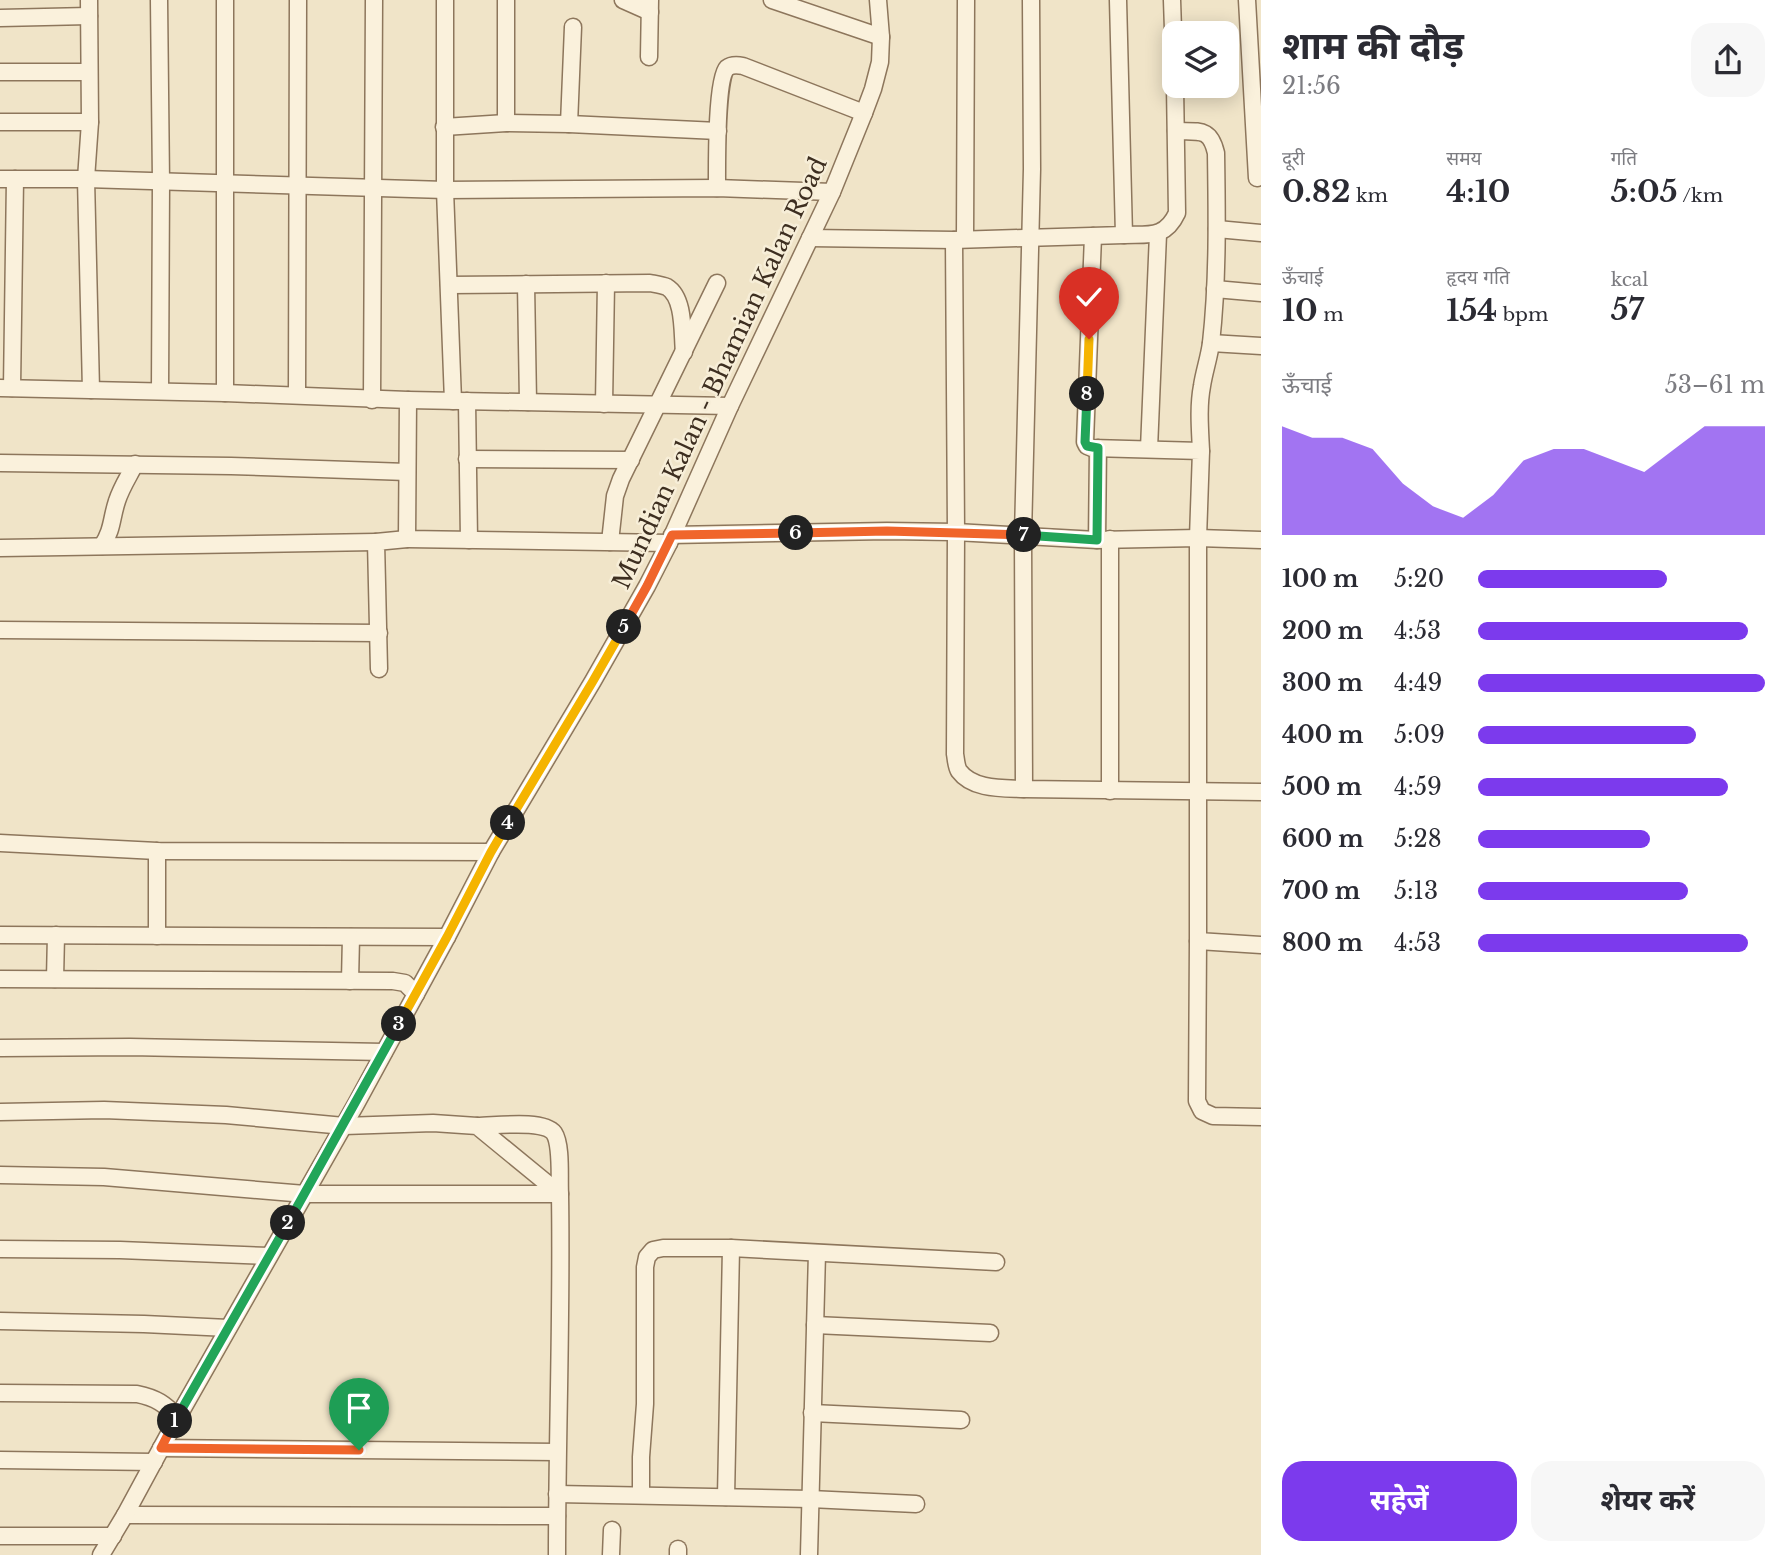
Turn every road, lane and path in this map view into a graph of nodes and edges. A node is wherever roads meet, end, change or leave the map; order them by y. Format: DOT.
graph roads {
  1 [pos="159,0"];
  2 [pos="225,0"];
  3 [pos="298,0"];
  4 [pos="374,0"];
  5 [pos="445,0"];
  6 [pos="506,0"];
  7 [pos="623,0"];
  8 [pos="772,0"];
  9 [pos="878,0"];
  10 [pos="966,0"];
  11 [pos="1031,0"];
  12 [pos="1118,0"];
  13 [pos="1172,0"];
  14 [pos="1247,0"];
  15 [pos="650,6"];
  16 [pos="89,8"];
  17 [pos="0,19"];
  18 [pos="1173,21"];
  19 [pos="573,27"];
  20 [pos="881,37"];
  21 [pos="649,57"];
  22 [pos="0,72"];
  23 [pos="89,72"];
  24 [pos="1175,98"];
  25 [pos="864,113"];
  26 [pos="90,121"];
  27 [pos="0,122"];
  28 [pos="506,123"];
  29 [pos="569,124"];
  30 [pos="444,127"];
  31 [pos="718,131"];
  32 [pos="1176,131"];
  33 [pos="1257,178"];
  34 [pos="7,179"];
  35 [pos="86,179"];
  36 [pos="161,182"];
  37 [pos="224,183"];
  38 [pos="296,186"];
  39 [pos="372,188"];
  40 [pos="717,188"];
  41 [pos="445,190"];
  42 [pos="832,192"];
  43 [pos="1217,229"];
  44 [pos="1261,233"];
  45 [pos="1124,234"];
  46 [pos="1158,234"];
  47 [pos="1093,236"];
  48 [pos="1030,237"];
  49 [pos="810,238"];
  50 [pos="959,240"];
  51 [pos="606,283"];
  52 [pos="717,283"];
  53 [pos="526,284"];
  54 [pos="449,285"];
  55 [pos="1214,289"];
  56 [pos="1261,293"];
  57 [pos="1211,343"];
  58 [pos="1261,346"];
  59 [pos="684,352"];
  60 [pos="6,388"];
  61 [pos="91,390"];
  62 [pos="160,391"];
  63 [pos="225,393"];
  64 [pos="297,395"];
  65 [pos="372,400"];
  66 [pos="408,400"];
  67 [pos="460,401"];
  68 [pos="528,402"];
  69 [pos="604,404"];
  70 [pos="659,405"];
  71 [pos="730,406"];
  72 [pos="1098,448"];
  73 [pos="1149,449"];
  74 [pos="1200,451"];
  75 [pos="467,459"];
  76 [pos="631,460"];
  77 [pos="0,463"];
  78 [pos="135,464"];
  79 [pos="407,472"];
  80 [pos="956,532"];
  81 [pos="1023,535"];
  82 [pos="1198,538"];
  83 [pos="407,539"];
  84 [pos="671,539"];
  85 [pos="1104,539"];
  86 [pos="469,540"];
  87 [pos="1261,540"];
  88 [pos="376,542"];
  89 [pos="610,542"];
  90 [pos="102,546"];
  91 [pos="0,548"];
  92 [pos="0,630"];
  93 [pos="379,633"];
  94 [pos="379,669"];
  95 [pos="1024,789"];
  96 [pos="1110,791"];
  97 [pos="1197,791"];
  98 [pos="1261,792"];
  99 [pos="0,843"];
  100 [pos="157,851"];
  101 [pos="491,852"];
  102 [pos="0,935"];
  103 [pos="56,935"];
  104 [pos="157,936"];
  105 [pos="351,937"];
  106 [pos="447,937"];
  107 [pos="1198,941"];
  108 [pos="1261,945"];
  109 [pos="0,979"];
  110 [pos="55,979"];
  111 [pos="350,981"];
  112 [pos="416,994"];
  113 [pos="0,1048"];
  114 [pos="384,1052"];
  115 [pos="0,1112"];
  116 [pos="1261,1117"];
  117 [pos="344,1126"];
  118 [pos="477,1126"];
  119 [pos="0,1175"];
  120 [pos="305,1194"];
  121 [pos="560,1194"];
  122 [pos="731,1248"];
  123 [pos="0,1249"];
  124 [pos="817,1253"];
  125 [pos="269,1256"];
  126 [pos="996,1262"];
  127 [pos="0,1321"];
  128 [pos="815,1325"];
  129 [pos="228,1328"];
  130 [pos="990,1333"];
  131 [pos="0,1394"];
  132 [pos="812,1413"];
  133 [pos="178,1417"];
  134 [pos="961,1420"];
  135 [pos="557,1452"];
  136 [pos="158,1455"];
  137 [pos="0,1460"];
  138 [pos="557,1494"];
  139 [pos="641,1495"];
  140 [pos="726,1497"];
  141 [pos="810,1499"];
  142 [pos="916,1504"];
  143 [pos="125,1515"];
  144 [pos="557,1516"];
  145 [pos="612,1530"];
  146 [pos="0,1536"];
  147 [pos="113,1536"];
  148 [pos="101,1555"];
  149 [pos="557,1555"];
  150 [pos="611,1555"];
  151 [pos="809,1555"];
  1 -- 36 [label="street"];
  2 -- 37 [label="street"];
  3 -- 38 [label="street"];
  4 -- 39 [label="street"];
  5 -- 30 [label="street"];
  6 -- 28 [label="street"];
  7 -- 15 [label="street"];
  8 -- 20 [label="street"];
  9 -- 20 [label="street, Mundian Kalan - Bhamian Kalan Road"];
  10 -- 50 [label="street"];
  11 -- 48 [label="street"];
  12 -- 45 [label="street"];
  13 -- 18 [label="street"];
  14 -- 33 [label="street"];
  15 -- 21 [label="street"];
  16 -- 17 [label="street"];
  16 -- 23 [label="street"];
  19 -- 29 [label="street"];
  20 -- 25 [label="street, Mundian Kalan - Bhamian Kalan Road"];
  22 -- 23 [label="street"];
  23 -- 26 [label="street"];
  24 -- 32 [label="street"];
  25 -- 31 [label="street"];
  25 -- 42 [label="street, Mundian Kalan - Bhamian Kalan Road"];
  26 -- 27 [label="street"];
  26 -- 35 [label="street"];
  28 -- 29 [label="street"];
  28 -- 30 [label="street"];
  29 -- 31 [label="street"];
  30 -- 41 [label="street"];
  31 -- 40 [label="street"];
  32 -- 43 [label="street"];
  32 -- 46 [label="street"];
  34 -- 35 [label="street"];
  34 -- 60 [label="street"];
  35 -- 36 [label="street"];
  35 -- 61 [label="street"];
  36 -- 37 [label="street"];
  36 -- 62 [label="street"];
  37 -- 38 [label="street"];
  37 -- 63 [label="street"];
  38 -- 39 [label="street"];
  38 -- 64 [label="street"];
  39 -- 41 [label="street"];
  39 -- 65 [label="street"];
  40 -- 41 [label="street"];
  40 -- 42 [label="street"];
  41 -- 54 [label="street"];
  42 -- 49 [label="street, Mundian Kalan - Bhamian Kalan Road"];
  43 -- 44 [label="street"];
  43 -- 55 [label="street"];
  45 -- 46 [label="street"];
  45 -- 47 [label="street"];
  46 -- 73 [label="street"];
  47 -- 48 [label="street"];
  47 -- 72 [label="street"];
  48 -- 50 [label="street"];
  48 -- 81 [label="street"];
  49 -- 50 [label="street"];
  49 -- 71 [label="street, Mundian Kalan - Bhamian Kalan Road"];
  50 -- 80 [label="street"];
  51 -- 53 [label="street"];
  51 -- 59 [label="street"];
  51 -- 69 [label="street"];
  52 -- 59 [label="street"];
  53 -- 54 [label="street"];
  53 -- 68 [label="street"];
  54 -- 67 [label="street"];
  55 -- 56 [label="street"];
  55 -- 57 [label="street"];
  57 -- 58 [label="street"];
  57 -- 74 [label="street"];
  59 -- 70 [label="street"];
  60 -- 61 [label="street"];
  61 -- 62 [label="street"];
  62 -- 63 [label="street"];
  63 -- 64 [label="street"];
  64 -- 65 [label="street"];
  65 -- 66 [label="street"];
  66 -- 67 [label="street"];
  66 -- 79 [label="street"];
  67 -- 68 [label="street"];
  67 -- 75 [label="street"];
  68 -- 69 [label="street"];
  69 -- 70 [label="street"];
  70 -- 71 [label="street"];
  70 -- 76 [label="street"];
  71 -- 84 [label="street, Mundian Kalan - Bhamian Kalan Road"];
  72 -- 73 [label="street"];
  72 -- 85 [label="street"];
  73 -- 74 [label="street"];
  74 -- 82 [label="street"];
  75 -- 76 [label="street"];
  75 -- 86 [label="street"];
  76 -- 89 [label="street"];
  77 -- 78 [label="street"];
  78 -- 79 [label="street"];
  78 -- 90 [label="street"];
  79 -- 83 [label="street"];
  80 -- 81 [label="street"];
  80 -- 84 [label="street"];
  80 -- 95 [label="street"];
  81 -- 85 [label="street"];
  81 -- 95 [label="street"];
  82 -- 85 [label="street"];
  82 -- 87 [label="street"];
  82 -- 97 [label="street"];
  83 -- 86 [label="street"];
  83 -- 88 [label="street"];
  84 -- 89 [label="street"];
  84 -- 101 [label="street, Mundian Kalan - Bhamian Kalan Road"];
  85 -- 96 [label="street"];
  86 -- 89 [label="street"];
  88 -- 90 [label="street"];
  88 -- 93 [label="street"];
  90 -- 91 [label="street"];
  92 -- 93 [label="street"];
  93 -- 94 [label="street"];
  95 -- 96 [label="street"];
  96 -- 97 [label="street"];
  97 -- 98 [label="street"];
  97 -- 107 [label="street"];
  99 -- 100 [label="street"];
  100 -- 101 [label="street"];
  100 -- 104 [label="street"];
  101 -- 106 [label="street, Mundian Kalan - Bhamian Kalan Road"];
  102 -- 103 [label="street"];
  103 -- 104 [label="street"];
  103 -- 110 [label="street"];
  104 -- 105 [label="street"];
  105 -- 106 [label="street"];
  105 -- 111 [label="street"];
  106 -- 112 [label="street, Mundian Kalan - Bhamian Kalan Road"];
  107 -- 108 [label="street"];
  107 -- 116 [label="street"];
  109 -- 110 [label="street"];
  110 -- 111 [label="street"];
  111 -- 112 [label="street"];
  112 -- 114 [label="street, Mundian Kalan - Bhamian Kalan Road"];
  113 -- 114 [label="street"];
  114 -- 117 [label="street, Mundian Kalan - Bhamian Kalan Road"];
  115 -- 117 [label="street"];
  117 -- 118 [label="street"];
  117 -- 120 [label="street, Mundian Kalan - Bhamian Kalan Road"];
  118 -- 121 [label="street"];
  118 -- 121 [label="street"];
  119 -- 120 [label="street"];
  120 -- 121 [label="street"];
  120 -- 125 [label="street, Mundian Kalan - Bhamian Kalan Road"];
  121 -- 135 [label="street"];
  122 -- 124 [label="street"];
  122 -- 139 [label="street"];
  122 -- 140 [label="street"];
  123 -- 125 [label="street"];
  124 -- 126 [label="street"];
  124 -- 128 [label="street"];
  125 -- 129 [label="street, Mundian Kalan - Bhamian Kalan Road"];
  127 -- 129 [label="street"];
  128 -- 130 [label="street"];
  128 -- 132 [label="street"];
  129 -- 133 [label="street, Mundian Kalan - Bhamian Kalan Road"];
  131 -- 133 [label="street"];
  132 -- 134 [label="street"];
  132 -- 141 [label="street"];
  133 -- 136 [label="street, Mundian Kalan - Bhamian Kalan Road"];
  135 -- 136 [label="street"];
  135 -- 138 [label="street"];
  136 -- 137 [label="street"];
  136 -- 143 [label="street, Mundian Kalan - Bhamian Kalan Road"];
  138 -- 139 [label="street"];
  138 -- 144 [label="street"];
  139 -- 140 [label="street"];
  140 -- 141 [label="street"];
  141 -- 142 [label="street"];
  141 -- 151 [label="street"];
  143 -- 144 [label="street"];
  143 -- 147 [label="street, Mundian Kalan - Bhamian Kalan Road"];
  144 -- 149 [label="street"];
  145 -- 150 [label="street"];
  146 -- 147 [label="street"];
  147 -- 148 [label="street, Mundian Kalan - Bhamian Kalan Road"];
}
